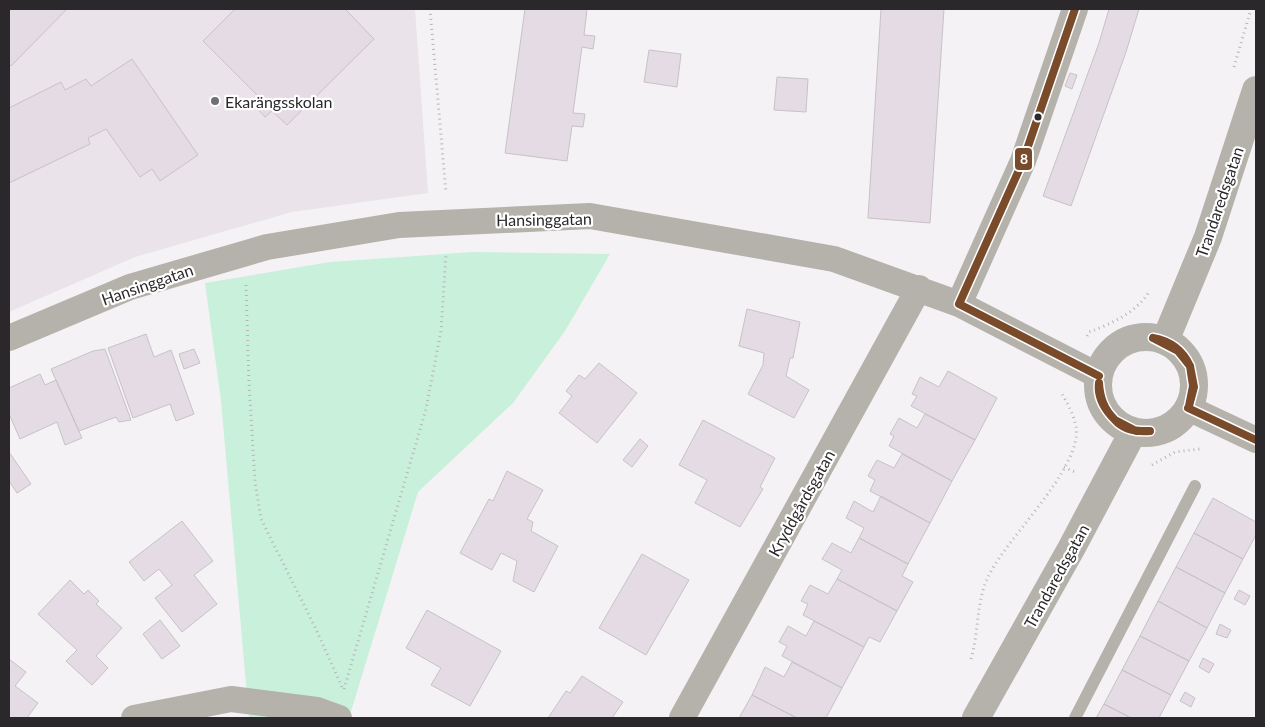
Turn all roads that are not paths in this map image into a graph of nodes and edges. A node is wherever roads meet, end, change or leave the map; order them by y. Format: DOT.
graph roads {
  1 [pos="1075,9"];
  2 [pos="1256,90"];
  3 [pos="919,288"];
  4 [pos="959,304"];
  5 [pos="9,338"];
  6 [pos="1166,341"];
  7 [pos="1098,376"];
  8 [pos="1188,408"];
  9 [pos="1133,432"];
  10 [pos="1256,440"];
  11 [pos="1195,486"];
  12 [pos="134,718"];
  13 [pos="339,718"];
  14 [pos="682,718"];
  15 [pos="976,718"];
  16 [pos="1075,718"];
  1 -- 4 [label="street"];
  2 -- 6 [label="street, Trandaredsgatan"];
  3 -- 4 [label="street, Hansinggatan"];
  3 -- 5 [label="street, Hansinggatan"];
  3 -- 14 [label="street, Kryddgårdsgatan"];
  4 -- 7 [label="street, Hansinggatan"];
  6 -- 7 [label="street"];
  6 -- 8 [label="street"];
  7 -- 9 [label="street"];
  8 -- 9 [label="street"];
  8 -- 10 [label="street"];
  9 -- 15 [label="street, Trandaredsgatan"];
  11 -- 16 [label="lane"];
  12 -- 13 [label="street"];
}
